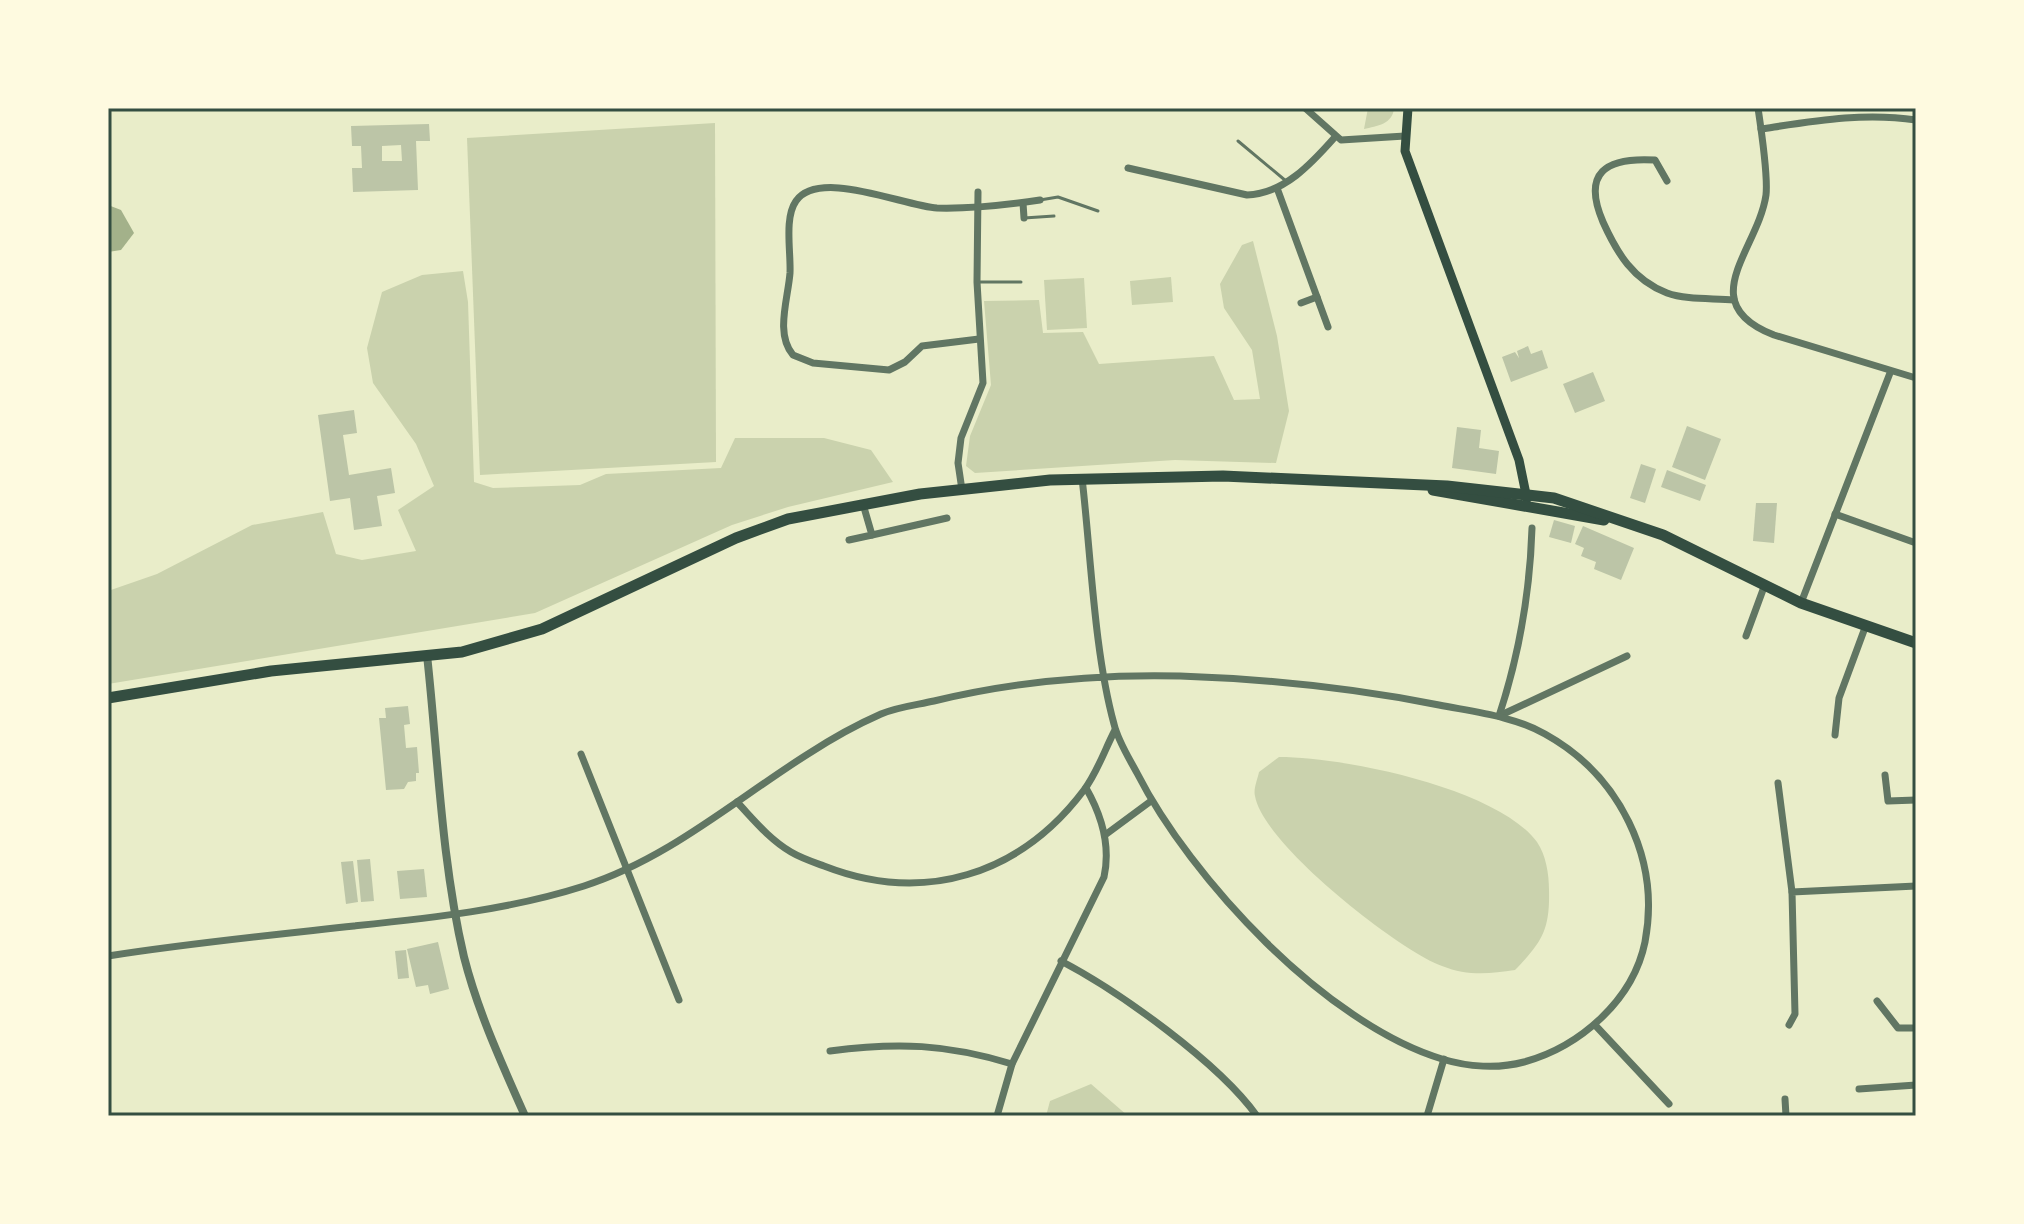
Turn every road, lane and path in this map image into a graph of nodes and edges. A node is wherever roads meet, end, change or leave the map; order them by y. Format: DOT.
graph roads {
  1 [pos="1305,108"];
  2 [pos="1408,108"];
  3 [pos="1758,108"];
  4 [pos="1876,111"];
  5 [pos="1916,120"];
  6 [pos="1761,129"];
  7 [pos="1405,136"];
  8 [pos="1335,137"];
  9 [pos="1238,141"];
  10 [pos="1128,168"];
  11 [pos="1286,181"];
  12 [pos="1667,181"];
  13 [pos="1277,188"];
  14 [pos="978,192"];
  15 [pos="1040,200"];
  16 [pos="1023,203"];
  17 [pos="979,207"];
  18 [pos="1098,211"];
  19 [pos="1054,216"];
  20 [pos="1024,218"];
  21 [pos="977,282"];
  22 [pos="1021,282"];
  23 [pos="1317,297"];
  24 [pos="1734,300"];
  25 [pos="1301,303"];
  26 [pos="1328,327"];
  27 [pos="979,339"];
  28 [pos="1890,373"];
  29 [pos="1916,378"];
  30 [pos="1082,478"];
  31 [pos="962,490"];
  32 [pos="1527,500"];
  33 [pos="863,504"];
  34 [pos="1835,514"];
  35 [pos="947,518"];
  36 [pos="1532,528"];
  37 [pos="872,535"];
  38 [pos="849,540"];
  39 [pos="1916,543"];
  40 [pos="1764,587"];
  41 [pos="1801,603"];
  42 [pos="1866,625"];
  43 [pos="1746,636"];
  44 [pos="1916,643"];
  45 [pos="427,655"];
  46 [pos="1627,656"];
  47 [pos="1105,678"];
  48 [pos="108,698"];
  49 [pos="1499,716"];
  50 [pos="1115,730"];
  51 [pos="1835,735"];
  52 [pos="581,754"];
  53 [pos="1885,775"];
  54 [pos="1778,783"];
  55 [pos="1086,788"];
  56 [pos="1916,800"];
  57 [pos="1151,801"];
  58 [pos="737,802"];
  59 [pos="1105,835"];
  60 [pos="625,870"];
  61 [pos="1916,886"];
  62 [pos="1792,892"];
  63 [pos="456,915"];
  64 [pos="108,956"];
  65 [pos="1061,961"];
  66 [pos="679,1000"];
  67 [pos="1877,1001"];
  68 [pos="1595,1025"];
  69 [pos="1789,1025"];
  70 [pos="1916,1028"];
  71 [pos="830,1051"];
  72 [pos="1444,1059"];
  73 [pos="1012,1064"];
  74 [pos="1916,1085"];
  75 [pos="1859,1089"];
  76 [pos="1785,1099"];
  77 [pos="1669,1104"];
  78 [pos="525,1116"];
  79 [pos="997,1116"];
  80 [pos="1257,1116"];
  81 [pos="1427,1116"];
  82 [pos="1786,1116"];
  1 -- 8 [label="street"];
  2 -- 7 [label="main road"];
  3 -- 6 [label="street"];
  4 -- 5 [label="street"];
  4 -- 6 [label="street"];
  6 -- 24 [label="street"];
  7 -- 8 [label="street"];
  7 -- 32 [label="main road"];
  8 -- 11 [label="street"];
  9 -- 11 [label="lane"];
  10 -- 13 [label="street"];
  11 -- 13 [label="street"];
  12 -- 24 [label="street"];
  13 -- 23 [label="street"];
  14 -- 17 [label="street"];
  15 -- 16 [label="street"];
  15 -- 18 [label="lane"];
  16 -- 17 [label="street"];
  16 -- 20 [label="street"];
  17 -- 21 [label="street"];
  17 -- 27 [label="street"];
  19 -- 20 [label="lane"];
  21 -- 22 [label="lane"];
  21 -- 27 [label="street"];
  23 -- 25 [label="street"];
  23 -- 26 [label="street"];
  24 -- 28 [label="street"];
  27 -- 31 [label="street"];
  28 -- 29 [label="street"];
  28 -- 34 [label="street"];
  30 -- 31 [label="main road"];
  30 -- 32 [label="main road"];
  30 -- 47 [label="street"];
  31 -- 33 [label="main road"];
  32 -- 40 [label="main road"];
  33 -- 37 [label="street"];
  33 -- 45 [label="main road"];
  34 -- 39 [label="street"];
  34 -- 41 [label="street"];
  35 -- 37 [label="street"];
  36 -- 49 [label="street"];
  37 -- 38 [label="street"];
  40 -- 41 [label="main road"];
  40 -- 43 [label="street"];
  41 -- 42 [label="main road"];
  42 -- 44 [label="main road"];
  42 -- 51 [label="street"];
  45 -- 48 [label="main road"];
  45 -- 63 [label="street"];
  46 -- 49 [label="street"];
  47 -- 49 [label="street"];
  47 -- 50 [label="street"];
  47 -- 58 [label="street"];
  49 -- 68 [label="street"];
  50 -- 55 [label="street"];
  50 -- 57 [label="street"];
  52 -- 60 [label="street"];
  53 -- 56 [label="street"];
  54 -- 62 [label="street"];
  55 -- 58 [label="street"];
  55 -- 59 [label="street"];
  57 -- 59 [label="street"];
  57 -- 72 [label="street"];
  58 -- 60 [label="street"];
  59 -- 65 [label="street"];
  60 -- 63 [label="street"];
  60 -- 66 [label="street"];
  61 -- 62 [label="street"];
  62 -- 69 [label="street"];
  63 -- 64 [label="street"];
  63 -- 78 [label="street"];
  65 -- 73 [label="street"];
  65 -- 80 [label="street"];
  67 -- 70 [label="street"];
  68 -- 72 [label="street"];
  68 -- 77 [label="street"];
  71 -- 73 [label="street"];
  72 -- 81 [label="street"];
  73 -- 79 [label="street"];
  74 -- 75 [label="street"];
  76 -- 82 [label="street"];
}
